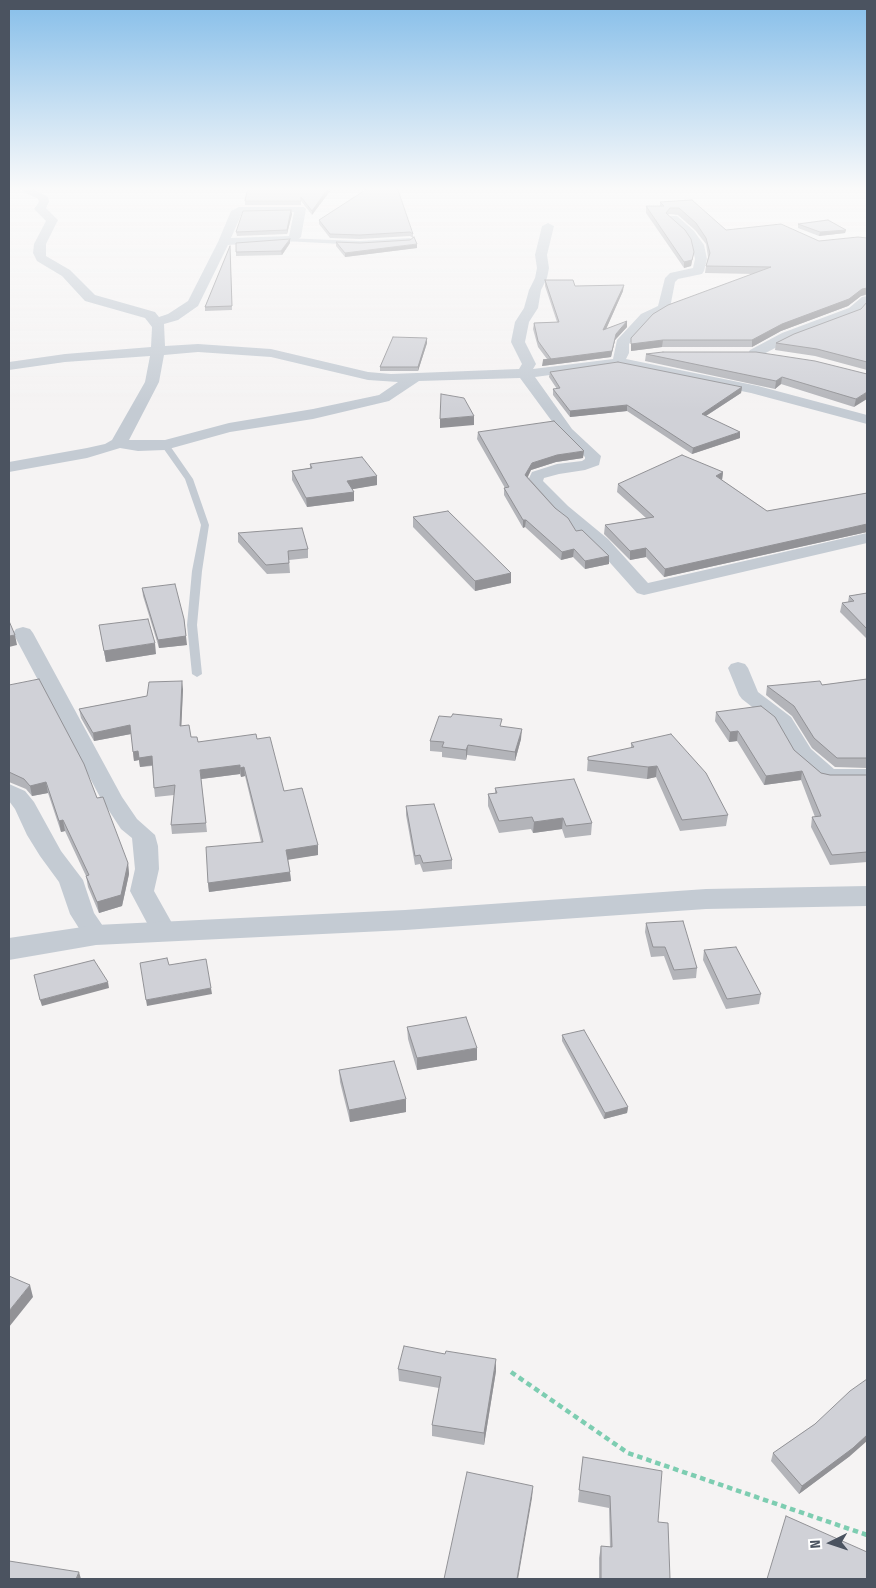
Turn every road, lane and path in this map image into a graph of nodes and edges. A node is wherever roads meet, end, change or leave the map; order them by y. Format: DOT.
graph roads {
  1 [pos="46,261"];
  2 [pos="214,261"];
  3 [pos="542,261"];
  4 [pos="701,261"];
  5 [pos="867,300"];
  6 [pos="157,322"];
  7 [pos="158,350"];
  8 [pos="739,353"];
  9 [pos="755,353"];
  10 [pos="648,354"];
  11 [pos="783,356"];
  12 [pos="618,362"];
  13 [pos="9,366"];
  14 [pos="524,373"];
  15 [pos="414,378"];
  16 [pos="867,420"];
  17 [pos="118,443"];
  18 [pos="165,445"];
  19 [pos="9,466"];
  20 [pos="867,538"];
  21 [pos="23,633"];
  22 [pos="738,668"];
  23 [pos="197,674"];
  24 [pos="867,776"];
  25 [pos="9,792"];
  26 [pos="867,896"];
  27 [pos="164,932"];
  28 [pos="96,935"];
  29 [pos="9,949"];
  30 [pos="511,1372"];
  31 [pos="867,1535"];
  1 -- 6 [label="street"];
  2 -- 6 [label="street"];
  3 -- 14 [label="street"];
  4 -- 12 [label="street"];
  5 -- 9 [label="street"];
  6 -- 7 [label="street"];
  7 -- 13 [label="street"];
  7 -- 15 [label="street"];
  7 -- 17 [label="street"];
  8 -- 9 [label="street"];
  9 -- 11 [label="street"];
  10 -- 12 [label="street"];
  12 -- 14 [label="street"];
  12 -- 16 [label="street"];
  14 -- 15 [label="street"];
  14 -- 20 [label="street"];
  15 -- 18 [label="street"];
  17 -- 18 [label="street"];
  17 -- 19 [label="street"];
  18 -- 23 [label="lane"];
  21 -- 27 [label="street"];
  22 -- 24 [label="street"];
  25 -- 28 [label="street"];
  26 -- 27 [label="street"];
  27 -- 28 [label="street"];
  28 -- 29 [label="street"];
  30 -- 31 [label="path"];
}
